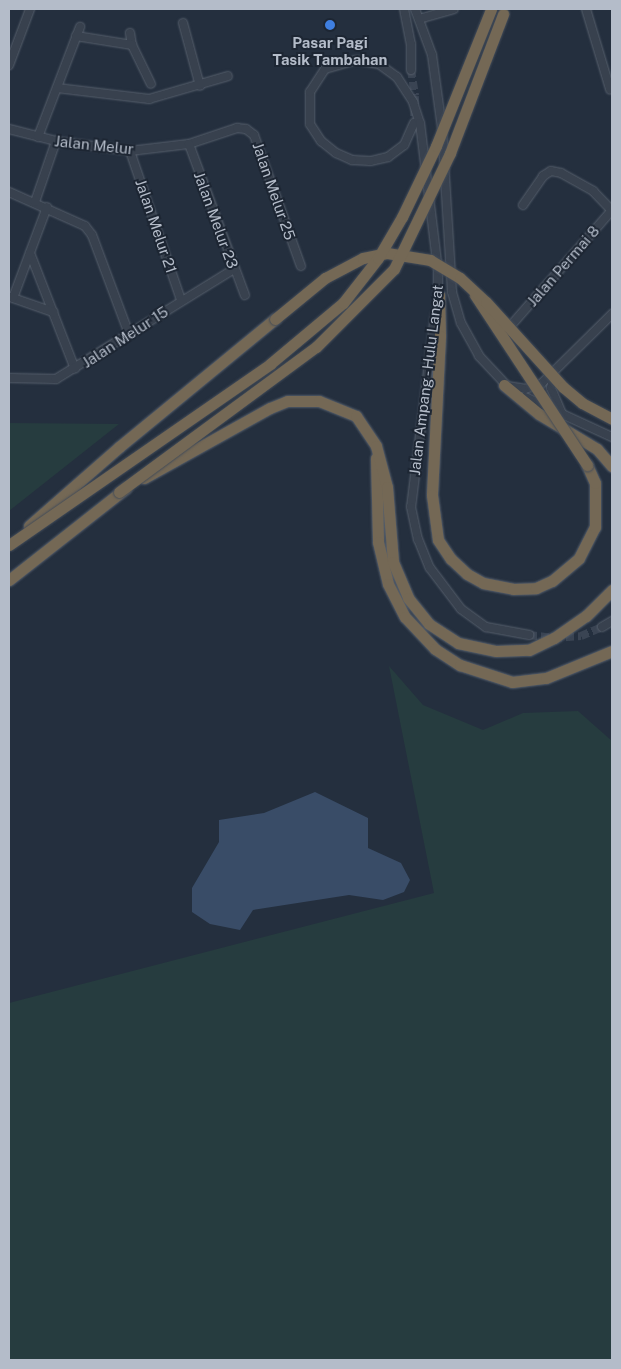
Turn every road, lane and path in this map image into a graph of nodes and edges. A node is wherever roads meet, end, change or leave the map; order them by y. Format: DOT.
graph roads {
  1 [pos="30,9"];
  2 [pos="404,9"];
  3 [pos="415,9"];
  4 [pos="454,9"];
  5 [pos="491,9"];
  6 [pos="506,9"];
  7 [pos="586,9"];
  8 [pos="419,19"];
  9 [pos="183,23"];
  10 [pos="80,27"];
  11 [pos="130,33"];
  12 [pos="76,36"];
  13 [pos="132,45"];
  14 [pos="9,65"];
  15 [pos="411,70"];
  16 [pos="228,76"];
  17 [pos="150,84"];
  18 [pos="200,86"];
  19 [pos="57,88"];
  20 [pos="610,89"];
  21 [pos="414,123"];
  22 [pos="237,128"];
  23 [pos="9,129"];
  24 [pos="38,137"];
  25 [pos="56,141"];
  26 [pos="189,144"];
  27 [pos="130,151"];
  28 [pos="9,192"];
  29 [pos="35,202"];
  30 [pos="523,205"];
  31 [pos="47,207"];
  32 [pos="612,210"];
  33 [pos="30,253"];
  34 [pos="301,266"];
  35 [pos="234,269"];
  36 [pos="473,292"];
  37 [pos="245,295"];
  38 [pos="439,295"];
  39 [pos="11,297"];
  40 [pos="181,300"];
  41 [pos="53,312"];
  42 [pos="612,314"];
  43 [pos="514,322"];
  44 [pos="128,334"];
  45 [pos="75,369"];
  46 [pos="555,374"];
  47 [pos="9,378"];
  48 [pos="504,385"];
  49 [pos="564,416"];
  50 [pos="612,419"];
  51 [pos="612,437"];
  52 [pos="376,446"];
  53 [pos="612,466"];
  54 [pos="119,492"];
  55 [pos="9,545"];
  56 [pos="9,580"];
  57 [pos="612,590"];
  58 [pos="612,621"];
  59 [pos="602,627"];
  60 [pos="529,635"];
  61 [pos="612,651"];
  1 -- 14 [label="street"];
  2 -- 15 [label="street"];
  3 -- 8 [label="street, Jalan Ampang - Hulu Langat"];
  4 -- 8 [label="street"];
  5 -- 55 [label="highway, bridge"];
  6 -- 54 [label="highway, bridge"];
  7 -- 20 [label="street"];
  8 -- 48 [label="street, Jalan Ampang - Hulu Langat"];
  9 -- 18 [label="street"];
  10 -- 12 [label="street"];
  11 -- 13 [label="street"];
  12 -- 13 [label="street"];
  12 -- 19 [label="street"];
  13 -- 17 [label="street"];
  16 -- 18 [label="street"];
  18 -- 19 [label="street"];
  19 -- 24 [label="street"];
  21 -- 38 [label="street, Jalan Ampang - Hulu Langat"];
  22 -- 26 [label="street, Jalan Melur"];
  22 -- 34 [label="street, Jalan Melur 25"];
  23 -- 24 [label="street, Jalan Melur"];
  24 -- 25 [label="street, Jalan Melur"];
  25 -- 27 [label="street, Jalan Melur"];
  25 -- 29 [label="street"];
  26 -- 27 [label="street, Jalan Melur"];
  26 -- 35 [label="street, Jalan Melur 23"];
  27 -- 40 [label="street, Jalan Melur 21"];
  28 -- 29 [label="street"];
  29 -- 31 [label="street"];
  30 -- 32 [label="street"];
  31 -- 33 [label="street"];
  31 -- 44 [label="street"];
  32 -- 43 [label="street, Jalan Permai 8"];
  33 -- 39 [label="street"];
  33 -- 41 [label="street"];
  35 -- 37 [label="street, Jalan Melur 23"];
  35 -- 40 [label="street, Jalan Melur 15"];
  36 -- 38 [label="highway, bridge"];
  36 -- 50 [label="highway, bridge"];
  36 -- 55 [label="highway, bridge"];
  38 -- 60 [label="street, Jalan Ampang - Hulu Langat"];
  39 -- 41 [label="street"];
  40 -- 44 [label="street, Jalan Melur 15"];
  41 -- 45 [label="street"];
  42 -- 46 [label="street"];
  44 -- 45 [label="street, Jalan Melur 15"];
  45 -- 47 [label="street, Jalan Melur 15"];
  46 -- 48 [label="street"];
  46 -- 49 [label="street"];
  48 -- 49 [label="street, Jalan Ampang - Hulu Langat"];
  48 -- 53 [label="highway"];
  49 -- 51 [label="street, Jalan Ampang - Hulu Langat"];
  52 -- 54 [label="highway, bridge"];
  52 -- 57 [label="highway"];
  52 -- 61 [label="highway"];
  54 -- 56 [label="highway"];
  58 -- 59 [label="street"];
}
